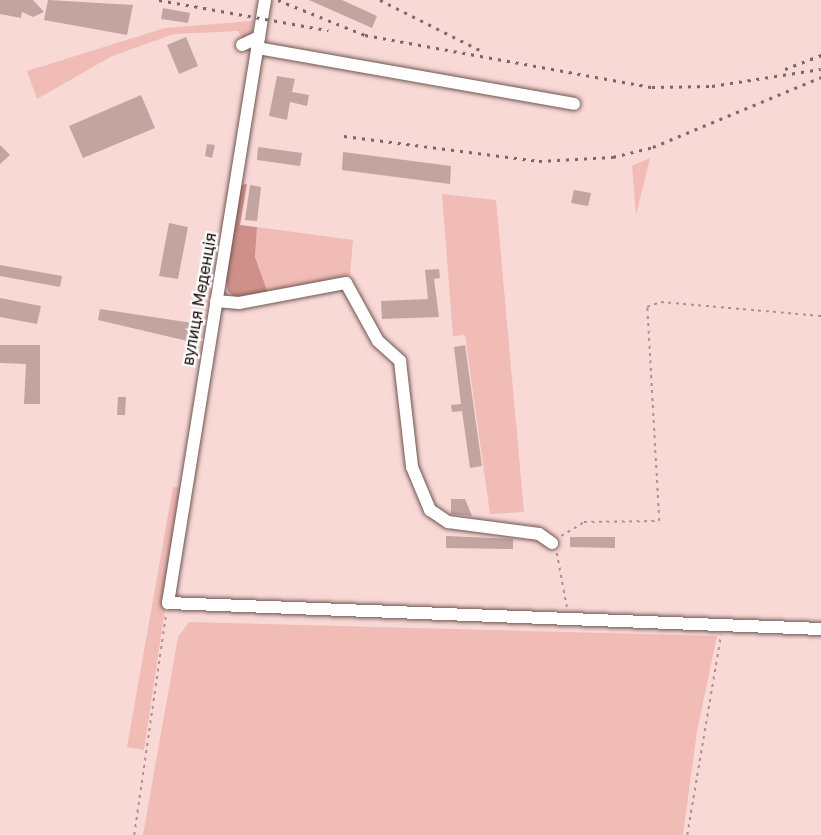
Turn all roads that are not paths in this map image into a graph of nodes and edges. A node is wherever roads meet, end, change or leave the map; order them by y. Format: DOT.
graph roads {
  1 [pos="265,0"];
  2 [pos="258,42"];
  3 [pos="242,45"];
  4 [pos="574,104"];
  5 [pos="216,301"];
  6 [pos="552,543"];
  7 [pos="821,629"];
  1 -- 2 [label="street, вулиця Меденція"];
  2 -- 3 [label="street"];
  2 -- 4 [label="street"];
  2 -- 5 [label="street, вулиця Меденція"];
  5 -- 6 [label="street"];
  5 -- 7 [label="street, вулиця Меденція"];
}
